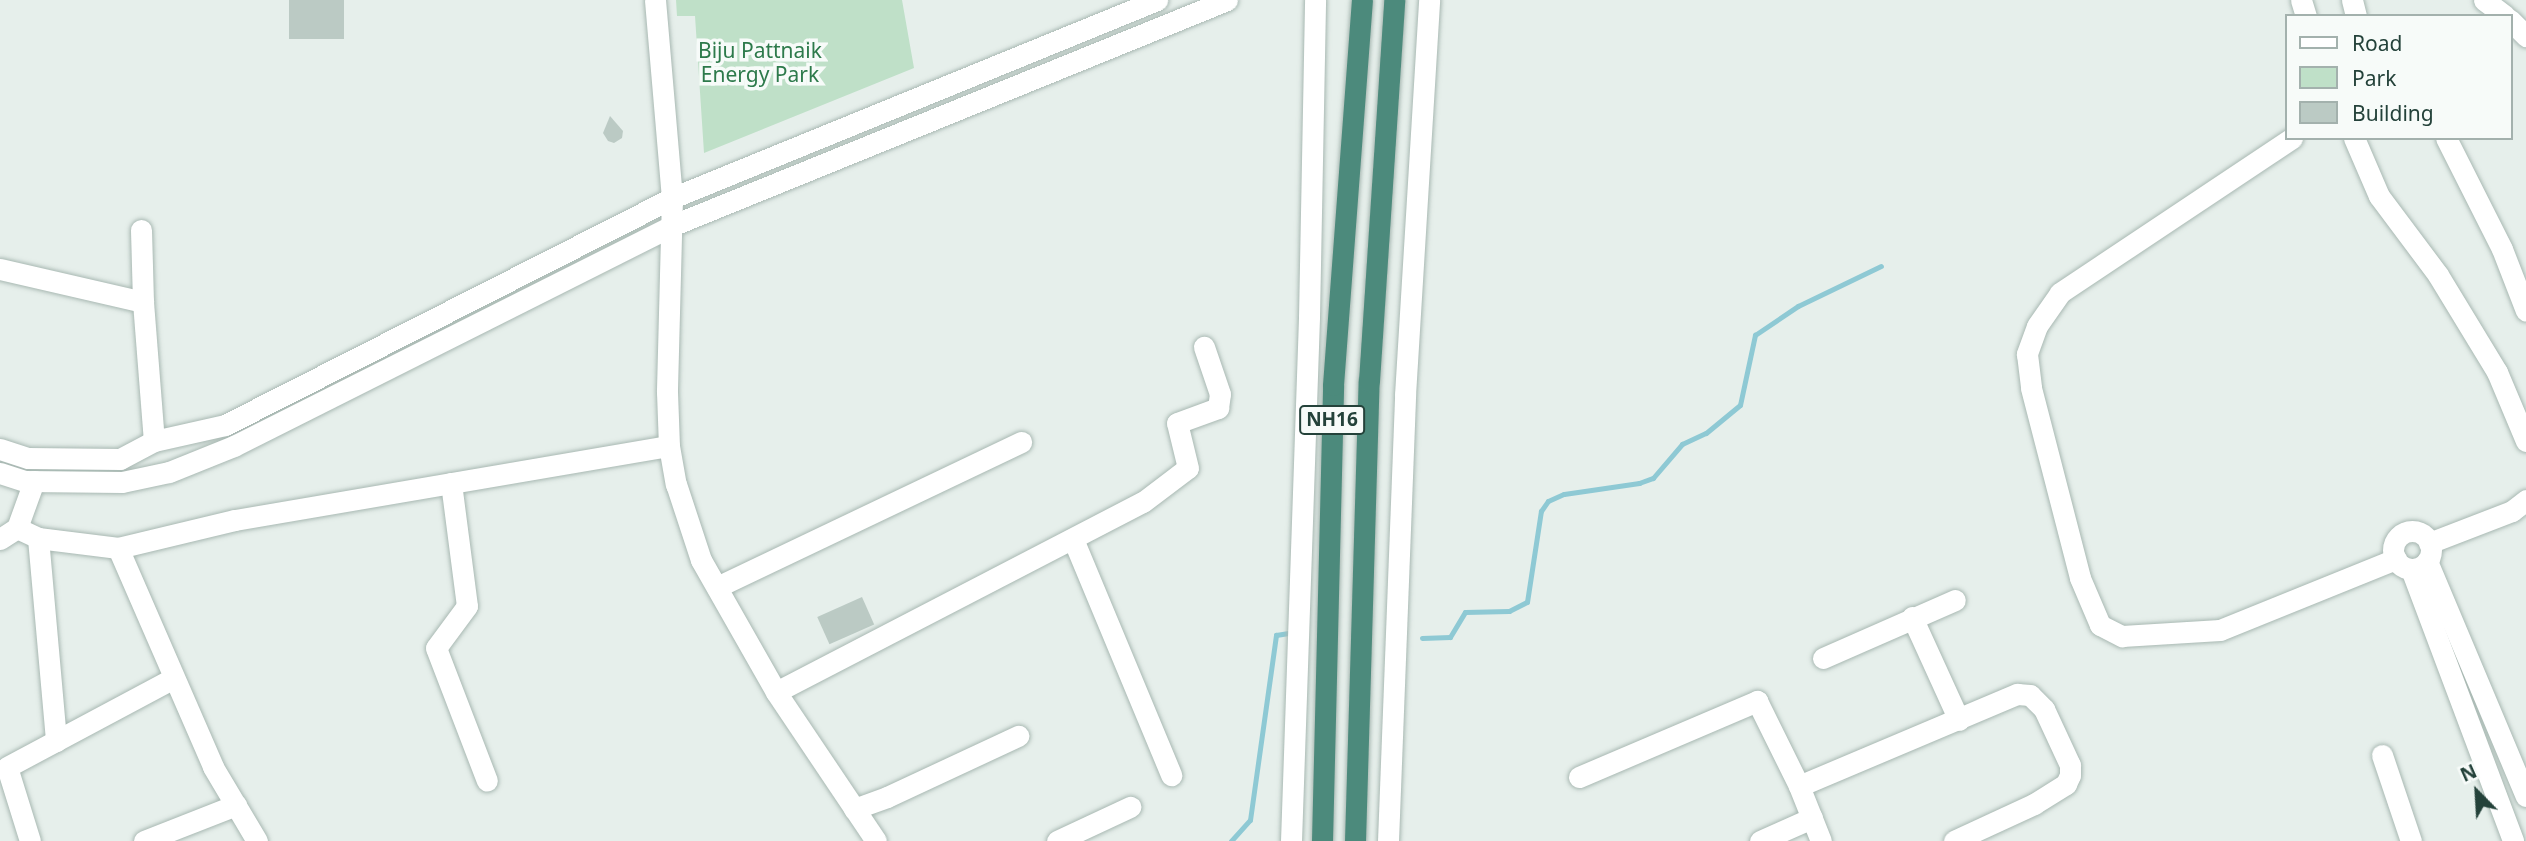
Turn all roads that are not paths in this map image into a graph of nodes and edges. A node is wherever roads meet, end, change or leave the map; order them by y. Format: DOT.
graph roads {
  1 [pos="655,0"];
  2 [pos="1157,0"];
  3 [pos="1227,0"];
  4 [pos="1315,0"];
  5 [pos="1362,0"];
  6 [pos="1394,0"];
  7 [pos="1429,0"];
  8 [pos="2484,0"];
  9 [pos="2502,14"];
  10 [pos="2512,22"];
  11 [pos="2526,36"];
  12 [pos="2289,140"];
  13 [pos="2355,140"];
  14 [pos="2447,140"];
  15 [pos="672,198"];
  16 [pos="671,226"];
  17 [pos="141,230"];
  18 [pos="0,270"];
  19 [pos="143,302"];
  20 [pos="2526,311"];
  21 [pos="1204,347"];
  22 [pos="154,441"];
  23 [pos="2526,441"];
  24 [pos="1021,442"];
  25 [pos="669,446"];
  26 [pos="0,449"];
  27 [pos="0,473"];
  28 [pos="34,481"];
  29 [pos="451,484"];
  30 [pos="2526,500"];
  31 [pos="9,534"];
  32 [pos="38,538"];
  33 [pos="1073,539"];
  34 [pos="118,548"];
  35 [pos="2416,558"];
  36 [pos="717,587"];
  37 [pos="1955,600"];
  38 [pos="1912,617"];
  39 [pos="2447,632"];
  40 [pos="1823,659"];
  41 [pos="174,678"];
  42 [pos="776,692"];
  43 [pos="1959,720"];
  44 [pos="1018,736"];
  45 [pos="56,741"];
  46 [pos="2382,755"];
  47 [pos="1171,775"];
  48 [pos="1579,777"];
  49 [pos="487,781"];
  50 [pos="1799,786"];
  51 [pos="2526,796"];
  52 [pos="236,805"];
  53 [pos="1130,807"];
  54 [pos="855,809"];
  55 [pos="1812,818"];
  56 [pos="30,841"];
  57 [pos="144,841"];
  58 [pos="257,841"];
  59 [pos="876,841"];
  60 [pos="1057,841"];
  61 [pos="1291,841"];
  62 [pos="1322,841"];
  63 [pos="1354,841"];
  64 [pos="1388,841"];
  65 [pos="1759,841"];
  66 [pos="1821,841"];
  67 [pos="1954,841"];
  68 [pos="2411,841"];
  69 [pos="2514,841"];
  1 -- 15 [label="street"];
  2 -- 15 [label="street"];
  3 -- 16 [label="street"];
  4 -- 61 [label="street"];
  5 -- 62 [label="highway, NH16"];
  6 -- 63 [label="highway, NH16"];
  7 -- 64 [label="street"];
  8 -- 9 [label="street"];
  10 -- 11 [label="street"];
  12 -- 35 [label="street"];
  13 -- 23 [label="street"];
  14 -- 20 [label="street"];
  15 -- 16 [label="street"];
  15 -- 22 [label="street"];
  16 -- 25 [label="street"];
  16 -- 28 [label="street"];
  17 -- 19 [label="street"];
  18 -- 19 [label="street"];
  19 -- 22 [label="street"];
  21 -- 33 [label="street"];
  22 -- 26 [label="street"];
  24 -- 36 [label="street"];
  25 -- 29 [label="street"];
  25 -- 36 [label="street"];
  27 -- 28 [label="street"];
  28 -- 31 [label="street"];
  29 -- 34 [label="street"];
  29 -- 49 [label="street"];
  30 -- 35 [label="street"];
  31 -- 32 [label="street"];
  32 -- 34 [label="street"];
  32 -- 45 [label="street"];
  33 -- 42 [label="street"];
  33 -- 47 [label="street"];
  34 -- 41 [label="street"];
  35 -- 39 [label="street"];
  36 -- 42 [label="street"];
  37 -- 38 [label="street"];
  38 -- 40 [label="street"];
  38 -- 43 [label="street"];
  39 -- 51 [label="street"];
  39 -- 69 [label="street"];
  41 -- 45 [label="street"];
  41 -- 52 [label="street"];
  42 -- 54 [label="street"];
  43 -- 50 [label="street"];
  43 -- 67 [label="street"];
  44 -- 54 [label="street"];
  45 -- 56 [label="street"];
  46 -- 68 [label="street"];
  48 -- 50 [label="street"];
  50 -- 55 [label="street"];
  52 -- 57 [label="street"];
  52 -- 58 [label="street"];
  53 -- 60 [label="street"];
  54 -- 59 [label="street"];
  55 -- 65 [label="street"];
  55 -- 66 [label="street"];
}
